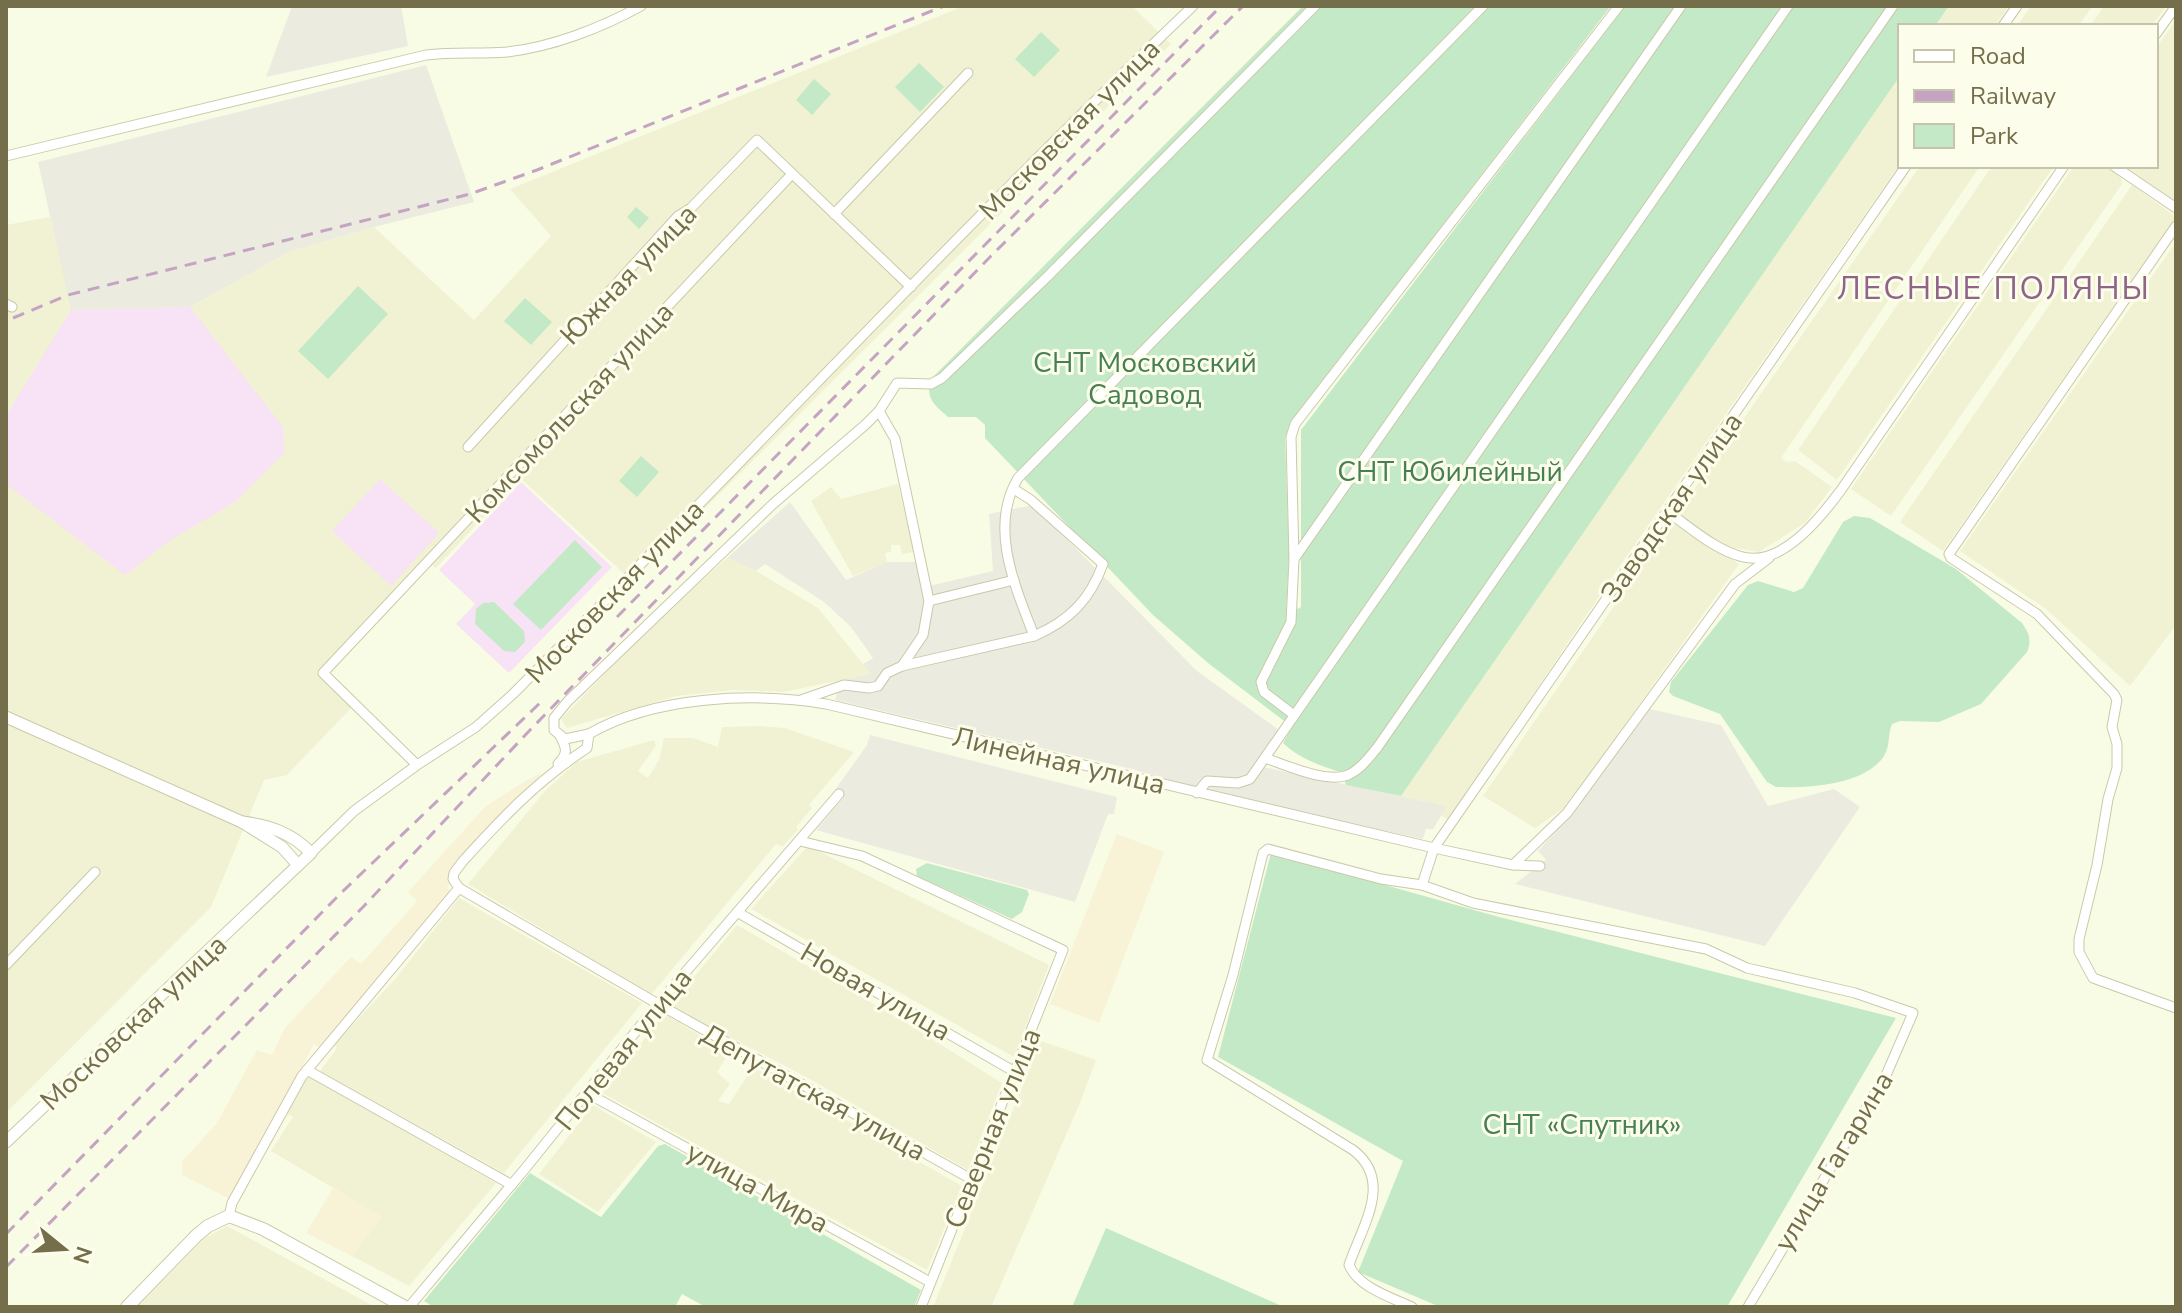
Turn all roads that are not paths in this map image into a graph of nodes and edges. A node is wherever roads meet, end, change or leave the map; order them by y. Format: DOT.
graph roads {
  1 [pos="641,6"];
  2 [pos="1193,6"];
  3 [pos="1315,6"];
  4 [pos="1483,6"];
  5 [pos="1619,6"];
  6 [pos="1681,6"];
  7 [pos="1788,6"];
  8 [pos="1893,6"];
  9 [pos="2017,6"];
  10 [pos="2176,6"];
  11 [pos="2004,24"];
  12 [pos="2158,31"];
  13 [pos="968,73"];
  14 [pos="6,156"];
  15 [pos="1905,168"];
  16 [pos="2063,168"];
  17 [pos="2117,168"];
  18 [pos="792,174"];
  19 [pos="2176,208"];
  20 [pos="834,214"];
  21 [pos="2176,226"];
  22 [pos="911,287"];
  23 [pos="879,411"];
  24 [pos="468,447"];
  25 [pos="1014,489"];
  26 [pos="1668,512"];
  27 [pos="1775,554"];
  28 [pos="1294,559"];
  29 [pos="1014,580"];
  30 [pos="929,601"];
  31 [pos="1034,636"];
  32 [pos="902,666"];
  33 [pos="801,700"];
  34 [pos="1294,715"];
  35 [pos="6,717"];
  36 [pos="560,736"];
  37 [pos="588,739"];
  38 [pos="1265,758"];
  39 [pos="417,765"];
  40 [pos="550,772"];
  41 [pos="1197,793"];
  42 [pos="839,794"];
  43 [pos="242,822"];
  44 [pos="800,841"];
  45 [pos="1434,848"];
  46 [pos="311,853"];
  47 [pos="298,865"];
  48 [pos="1513,865"];
  49 [pos="1540,866"];
  50 [pos="95,872"];
  51 [pos="1422,885"];
  52 [pos="459,888"];
  53 [pos="737,912"];
  54 [pos="6,965"];
  55 [pos="658,1004"];
  56 [pos="2176,1008"];
  57 [pos="307,1070"];
  58 [pos="1015,1072"];
  59 [pos="587,1093"];
  60 [pos="6,1142"];
  61 [pos="971,1179"];
  62 [pos="512,1185"];
  63 [pos="227,1213"];
  64 [pos="930,1282"];
  65 [pos="127,1307"];
  66 [pos="407,1307"];
  67 [pos="921,1307"];
  68 [pos="1412,1307"];
  69 [pos="1748,1307"];
  1 -- 14 [label="street"];
  2 -- 22 [label="street, Московская улица"];
  3 -- 23 [label="street"];
  4 -- 25 [label="street"];
  5 -- 28 [label="street"];
  6 -- 28 [label="street"];
  7 -- 34 [label="street"];
  8 -- 38 [label="street"];
  9 -- 11 [label="street"];
  10 -- 12 [label="street"];
  13 -- 20 [label="street"];
  15 -- 26 [label="street, Заводская улица"];
  16 -- 27 [label="street"];
  17 -- 19 [label="street"];
  18 -- 20 [label="street"];
  18 -- 24 [label="street, Южная улица"];
  18 -- 39 [label="street, Комсомольская улица"];
  20 -- 22 [label="street"];
  21 -- 56 [label="street"];
  22 -- 39 [label="street, Московская улица"];
  23 -- 30 [label="street"];
  23 -- 36 [label="street"];
  25 -- 29 [label="street"];
  25 -- 31 [label="street"];
  26 -- 27 [label="street"];
  26 -- 45 [label="street, Заводская улица"];
  27 -- 48 [label="street"];
  28 -- 34 [label="street"];
  29 -- 30 [label="street"];
  29 -- 31 [label="street"];
  30 -- 32 [label="street"];
  31 -- 32 [label="street"];
  32 -- 33 [label="street"];
  33 -- 37 [label="street, Линейная улица"];
  33 -- 41 [label="street, Линейная улица"];
  34 -- 38 [label="street"];
  35 -- 43 [label="street"];
  36 -- 37 [label="street"];
  36 -- 40 [label="street"];
  37 -- 40 [label="street"];
  38 -- 41 [label="street"];
  39 -- 46 [label="street, Московская улица"];
  40 -- 52 [label="street"];
  41 -- 45 [label="street, Линейная улица"];
  42 -- 44 [label="street, Полевая улица"];
  43 -- 46 [label="street"];
  43 -- 47 [label="street"];
  44 -- 53 [label="street, Полевая улица"];
  44 -- 58 [label="street, Северная улица"];
  45 -- 48 [label="street, Линейная улица"];
  45 -- 51 [label="street, Заводская улица"];
  46 -- 47 [label="street, Московская улица"];
  47 -- 60 [label="street, Московская улица"];
  48 -- 49 [label="street, Линейная улица"];
  50 -- 54 [label="street"];
  51 -- 68 [label="street"];
  51 -- 69 [label="street, улица Гагарина"];
  52 -- 55 [label="street, Депутатская улица"];
  52 -- 57 [label="street"];
  53 -- 55 [label="street, Полевая улица"];
  53 -- 58 [label="street, Новая улица"];
  55 -- 59 [label="street, Полевая улица"];
  55 -- 61 [label="street, Депутатская улица"];
  57 -- 62 [label="street"];
  57 -- 63 [label="street"];
  58 -- 61 [label="street, Северная улица"];
  59 -- 62 [label="street, Полевая улица"];
  59 -- 64 [label="street, улица Мира"];
  61 -- 64 [label="street, Северная улица"];
  62 -- 66 [label="street, Полевая улица"];
  63 -- 65 [label="main road"];
  63 -- 66 [label="main road"];
  64 -- 67 [label="street, Северная улица"];
}
